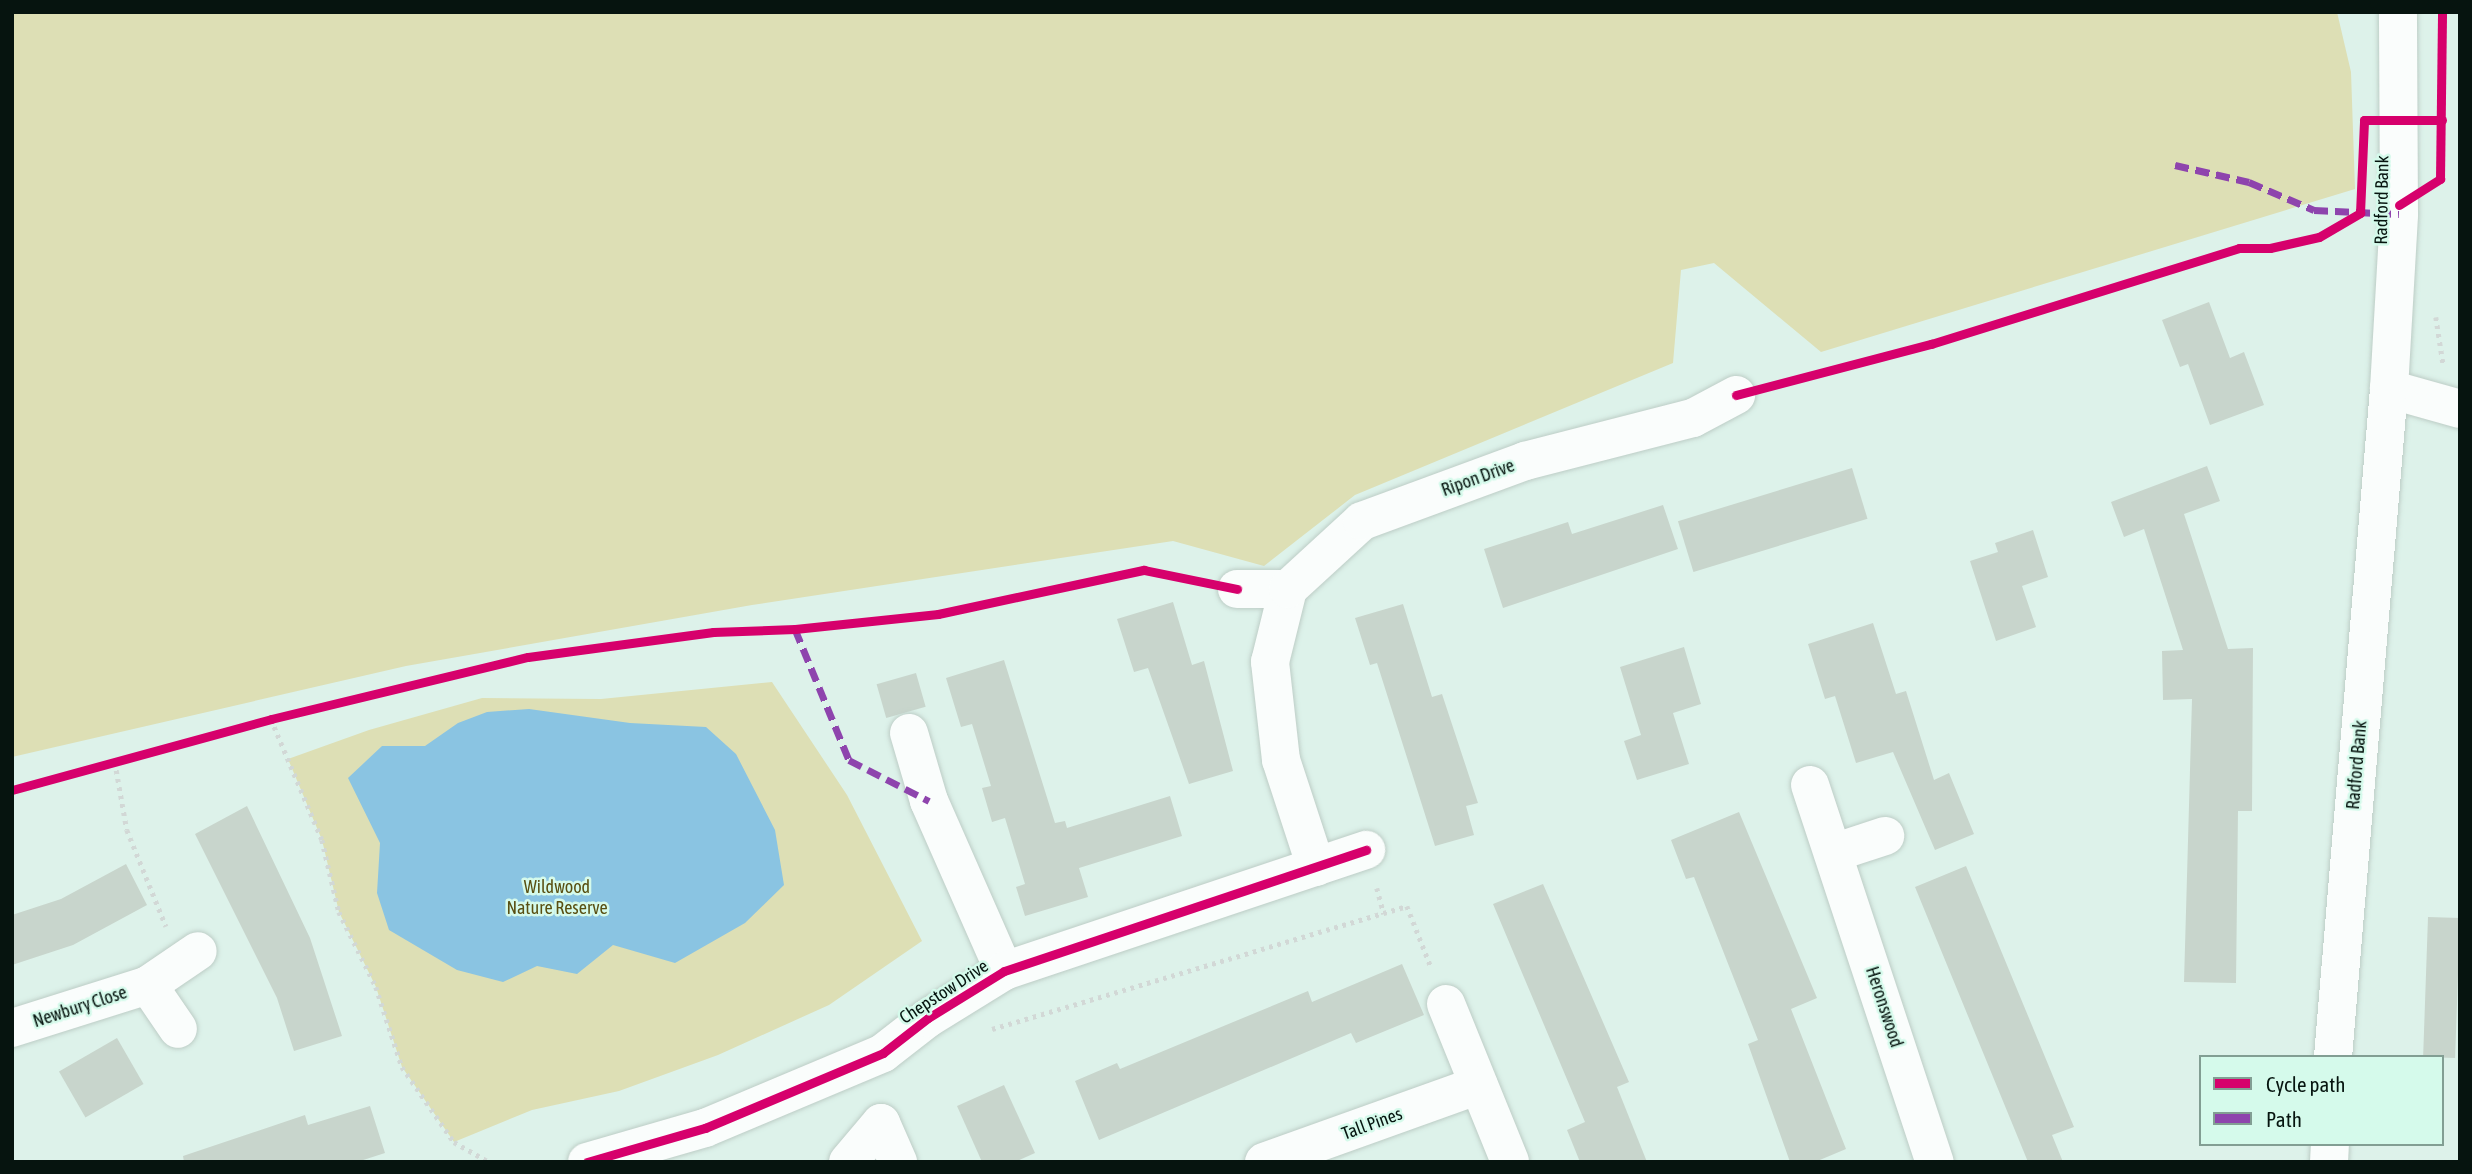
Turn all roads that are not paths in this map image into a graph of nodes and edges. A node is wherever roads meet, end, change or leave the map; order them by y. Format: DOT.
graph roads {
  1 [pos="2398,12"];
  2 [pos="2389,389"];
  3 [pos="1736,395"];
  4 [pos="2455,407"];
  5 [pos="1237,589"];
  6 [pos="1288,589"];
  7 [pos="909,733"];
  8 [pos="1810,785"];
  9 [pos="1885,836"];
  10 [pos="1366,850"];
  11 [pos="1833,853"];
  12 [pos="1316,867"];
  13 [pos="191,956"];
  14 [pos="1004,971"];
  15 [pos="148,985"];
  16 [pos="1446,1004"];
  17 [pos="12,1028"];
  18 [pos="178,1029"];
  19 [pos="2333,1055"];
  20 [pos="1479,1085"];
  21 [pos="587,1162"];
  22 [pos="848,1162"];
  23 [pos="898,1162"];
  24 [pos="1264,1162"];
  25 [pos="1510,1162"];
  26 [pos="1935,1162"];
  1 -- 2 [label="main road, Radford Bank"];
  2 -- 4 [label="main road"];
  2 -- 19 [label="main road, Radford Bank"];
  3 -- 6 [label="main road, Ripon Drive"];
  5 -- 6 [label="main road"];
  6 -- 12 [label="main road"];
  7 -- 14 [label="main road"];
  8 -- 11 [label="main road, Heronswood"];
  9 -- 11 [label="main road"];
  10 -- 12 [label="main road, Chepstow Drive"];
  11 -- 26 [label="main road, Heronswood"];
  12 -- 14 [label="main road, Chepstow Drive"];
  13 -- 15 [label="main road, Newbury Close"];
  14 -- 21 [label="main road, Chepstow Drive"];
  15 -- 17 [label="main road, Newbury Close"];
  15 -- 18 [label="main road, Newbury Close"];
  16 -- 20 [label="main road"];
  20 -- 24 [label="main road, Tall Pines"];
  20 -- 25 [label="main road"];
  22 -- 23 [label="main road"];
}
